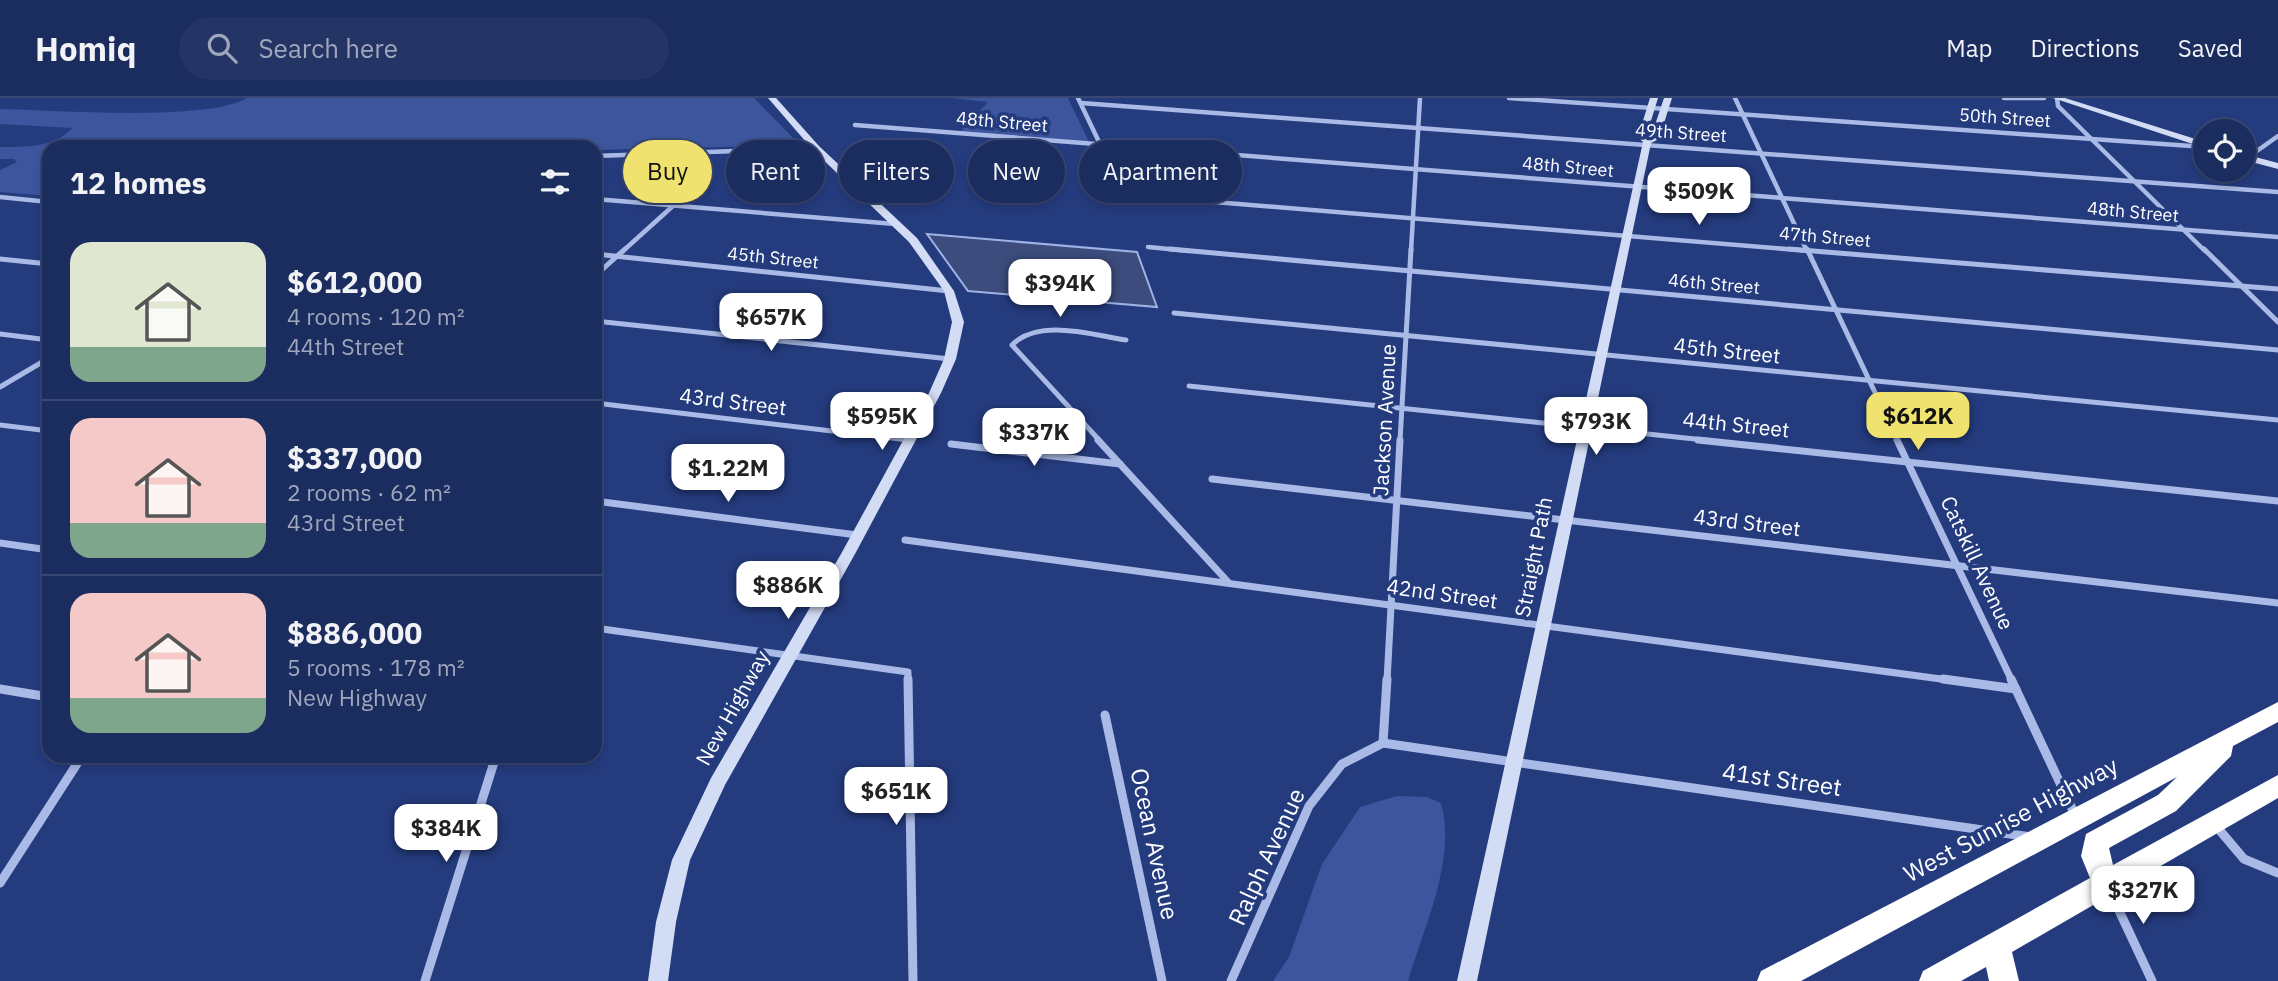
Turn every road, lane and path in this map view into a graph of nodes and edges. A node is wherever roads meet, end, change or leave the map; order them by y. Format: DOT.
graph roads {
  1 [pos="772,98"];
  2 [pos="1420,98"];
  3 [pos="1509,98"];
  4 [pos="1654,98"];
  5 [pos="1668,98"];
  6 [pos="1735,98"];
  7 [pos="2004,98"];
  8 [pos="2044,98"];
  9 [pos="1080,101"];
  10 [pos="2058,102"];
  11 [pos="2085,107"];
  12 [pos="1651,108"];
  13 [pos="1665,109"];
  14 [pos="2066,113"];
  15 [pos="1743,114"];
  16 [pos="855,125"];
  17 [pos="1418,128"];
  18 [pos="2168,133"];
  19 [pos="2278,136"];
  20 [pos="2092,138"];
  21 [pos="809,140"];
  22 [pos="1098,140"];
  23 [pos="1079,142"];
  24 [pos="2193,142"];
  25 [pos="1646,144"];
  26 [pos="2160,144"];
  27 [pos="2193,145"];
  28 [pos="726,151"];
  29 [pos="2256,151"];
  30 [pos="1762,153"];
  31 [pos="1242,155"];
  32 [pos="602,156"];
  33 [pos="825,157"];
  34 [pos="2256,162"];
  35 [pos="1416,169"];
  36 [pos="2278,169"];
  37 [pos="2135,181"];
  38 [pos="1635,187"];
  39 [pos="2278,192"];
  40 [pos="0,197"];
  41 [pos="1783,198"];
  42 [pos="602,200"];
  43 [pos="42,201"];
  44 [pos="1239,203"];
  45 [pos="674,205"];
  46 [pos="1414,216"];
  47 [pos="895,224"];
  48 [pos="2185,230"];
  49 [pos="1627,234"];
  50 [pos="2278,237"];
  51 [pos="1147,247"];
  52 [pos="1807,250"];
  53 [pos="602,255"];
  54 [pos="617,256"];
  55 [pos="0,259"];
  56 [pos="42,263"];
  57 [pos="602,270"];
  58 [pos="1411,271"];
  59 [pos="2242,286"];
  60 [pos="1615,289"];
  61 [pos="2278,289"];
  62 [pos="949,290"];
  63 [pos="1836,309"];
  64 [pos="1174,313"];
  65 [pos="602,322"];
  66 [pos="2278,322"];
  67 [pos="0,334"];
  68 [pos="1407,335"];
  69 [pos="42,339"];
  70 [pos="1126,340"];
  71 [pos="2278,350"];
  72 [pos="1602,354"];
  73 [pos="950,359"];
  74 [pos="42,362"];
  75 [pos="1869,380"];
  76 [pos="1189,386"];
  77 [pos="0,387"];
  78 [pos="602,404"];
  79 [pos="1404,408"];
  80 [pos="2278,420"];
  81 [pos="0,425"];
  82 [pos="1586,427"];
  83 [pos="42,430"];
  84 [pos="908,440"];
  85 [pos="951,444"];
  86 [pos="1908,461"];
  87 [pos="1121,464"];
  88 [pos="1212,479"];
  89 [pos="1399,500"];
  90 [pos="2278,501"];
  91 [pos="602,502"];
  92 [pos="1564,520"];
  93 [pos="857,535"];
  94 [pos="905,540"];
  95 [pos="0,543"];
  96 [pos="42,549"];
  97 [pos="1957,565"];
  98 [pos="1229,584"];
  99 [pos="2278,603"];
  100 [pos="1394,606"];
  101 [pos="1543,626"];
  102 [pos="602,629"];
  103 [pos="789,655"];
  104 [pos="0,688"];
  105 [pos="2016,689"];
  106 [pos="42,695"];
  107 [pos="2278,711"];
  108 [pos="1105,715"];
  109 [pos="2239,732"];
  110 [pos="1383,743"];
  111 [pos="1515,762"];
  112 [pos="77,763"];
  113 [pos="494,763"];
  114 [pos="2278,785"];
  115 [pos="2076,817"];
  116 [pos="2215,824"];
  117 [pos="2042,838"];
  118 [pos="2274,872"];
  119 [pos="0,883"];
  120 [pos="2106,883"];
  121 [pos="1996,946"];
  122 [pos="425,981"];
  123 [pos="658,981"];
  124 [pos="914,981"];
  125 [pos="1163,981"];
  126 [pos="1231,981"];
  127 [pos="1467,981"];
  128 [pos="1772,981"];
  129 [pos="1934,981"];
  130 [pos="2004,981"];
  131 [pos="2152,981"];
  1 -- 21 [label="main road, New Highway"];
  2 -- 17 [label="street, Jackson Avenue"];
  3 -- 12 [label="street, 50th Street"];
  4 -- 12 [label="main road, Straight Path"];
  5 -- 13 [label="main road, Straight Path"];
  6 -- 15 [label="street, Catskill Avenue"];
  7 -- 8 [label="street"];
  9 -- 17 [label="street, 49th Street"];
  9 -- 22 [label="street"];
  10 -- 11 [label="main road"];
  10 -- 14 [label="street"];
  11 -- 14 [label="main road"];
  11 -- 18 [label="main road"];
  12 -- 13 [label="street, 50th Street"];
  12 -- 25 [label="main road, Straight Path"];
  13 -- 15 [label="street, 50th Street"];
  13 -- 25 [label="main road, Straight Path"];
  14 -- 20 [label="street"];
  15 -- 20 [label="street, 50th Street"];
  15 -- 30 [label="street, Catskill Avenue"];
  16 -- 23 [label="street, 48th Street"];
  17 -- 25 [label="street, 49th Street"];
  17 -- 35 [label="street, Jackson Avenue"];
  18 -- 24 [label="main road"];
  18 -- 26 [label="street"];
  19 -- 29 [label="street"];
  20 -- 26 [label="street, 50th Street"];
  20 -- 37 [label="street"];
  25 -- 30 [label="street, 49th Street"];
  25 -- 38 [label="main road, Straight Path"];
  26 -- 27 [label="street, 50th Street"];
  28 -- 32 [label="street"];
  30 -- 37 [label="street, 49th Street"];
  30 -- 41 [label="street, Catskill Avenue"];
  31 -- 35 [label="street, 48th Street"];
  33 -- 47 [label="main road, New Highway"];
  34 -- 36 [label="main road"];
  35 -- 38 [label="street, 48th Street"];
  35 -- 46 [label="street, Jackson Avenue"];
  37 -- 39 [label="street, 49th Street"];
  37 -- 48 [label="street"];
  38 -- 41 [label="street, 48th Street"];
  38 -- 49 [label="main road, Straight Path"];
  40 -- 43 [label="street"];
  41 -- 48 [label="street, 48th Street"];
  41 -- 52 [label="street, Catskill Avenue"];
  42 -- 45 [label="street"];
  44 -- 46 [label="street, 47th Street"];
  45 -- 47 [label="street"];
  45 -- 54 [label="street"];
  46 -- 49 [label="street, 47th Street"];
  46 -- 58 [label="street, Jackson Avenue"];
  47 -- 62 [label="main road, New Highway"];
  48 -- 50 [label="street, 48th Street"];
  48 -- 59 [label="street"];
  49 -- 52 [label="street, 47th Street"];
  49 -- 60 [label="main road, Straight Path"];
  51 -- 58 [label="street, 46th Street"];
  52 -- 59 [label="street, 47th Street"];
  52 -- 63 [label="street, Catskill Avenue"];
  53 -- 54 [label="street, 45th Street"];
  54 -- 57 [label="street"];
  54 -- 62 [label="street, 45th Street"];
  55 -- 56 [label="street"];
  58 -- 60 [label="street, 46th Street"];
  58 -- 68 [label="street, Jackson Avenue"];
  59 -- 61 [label="street, 47th Street"];
  59 -- 66 [label="street"];
  60 -- 63 [label="street, 46th Street"];
  60 -- 72 [label="main road, Straight Path"];
  62 -- 73 [label="main road, New Highway"];
  63 -- 71 [label="street, 46th Street"];
  63 -- 75 [label="street, Catskill Avenue"];
  64 -- 68 [label="street, 45th Street"];
  65 -- 73 [label="street"];
  67 -- 69 [label="street"];
  68 -- 72 [label="street, 45th Street"];
  68 -- 79 [label="street, Jackson Avenue"];
  70 -- 87 [label="street"];
  72 -- 75 [label="street, 45th Street"];
  72 -- 82 [label="main road, Straight Path"];
  73 -- 84 [label="main road, New Highway"];
  74 -- 77 [label="street"];
  75 -- 80 [label="street, 45th Street"];
  75 -- 86 [label="street, Catskill Avenue"];
  76 -- 79 [label="street, 44th Street"];
  78 -- 84 [label="street, 43rd Street"];
  79 -- 82 [label="street, 44th Street"];
  79 -- 89 [label="street, Jackson Avenue"];
  81 -- 83 [label="street"];
  82 -- 86 [label="street, 44th Street"];
  82 -- 92 [label="main road, Straight Path"];
  84 -- 93 [label="main road, New Highway"];
  85 -- 87 [label="street"];
  86 -- 90 [label="street, 44th Street"];
  86 -- 97 [label="street, Catskill Avenue"];
  87 -- 98 [label="street"];
  88 -- 89 [label="street, 43rd Street"];
  89 -- 92 [label="street, 43rd Street"];
  89 -- 100 [label="street, Jackson Avenue"];
  91 -- 93 [label="street"];
  92 -- 97 [label="street, 43rd Street"];
  92 -- 101 [label="main road, Straight Path"];
  93 -- 103 [label="main road, New Highway"];
  94 -- 98 [label="street, 42nd Street"];
  95 -- 96 [label="street"];
  97 -- 99 [label="street, 43rd Street"];
  97 -- 105 [label="street, Catskill Avenue"];
  98 -- 100 [label="street, 42nd Street"];
  100 -- 101 [label="street, 42nd Street"];
  100 -- 110 [label="street, Jackson Avenue"];
  101 -- 105 [label="street, 42nd Street"];
  101 -- 111 [label="main road, Straight Path"];
  102 -- 103 [label="street"];
  103 -- 123 [label="main road, New Highway"];
  103 -- 124 [label="street"];
  104 -- 106 [label="street"];
  105 -- 115 [label="street, Catskill Avenue"];
  107 -- 109 [label="highway, West Sunrise Highway"];
  108 -- 125 [label="street, Ocean Avenue"];
  109 -- 115 [label="highway, West Sunrise Highway"];
  109 -- 120 [label="highway"];
  110 -- 111 [label="street"];
  110 -- 126 [label="street, Ralph Avenue"];
  111 -- 117 [label="street, 41st Street"];
  111 -- 127 [label="main road, Straight Path"];
  112 -- 119 [label="street"];
  113 -- 122 [label="street"];
  114 -- 116 [label="highway"];
  115 -- 117 [label="highway, West Sunrise Highway"];
  116 -- 118 [label="street"];
  116 -- 120 [label="highway"];
  117 -- 128 [label="highway, West Sunrise Highway"];
  120 -- 121 [label="highway"];
  120 -- 131 [label="street"];
  121 -- 129 [label="highway"];
  121 -- 130 [label="highway"];
}
